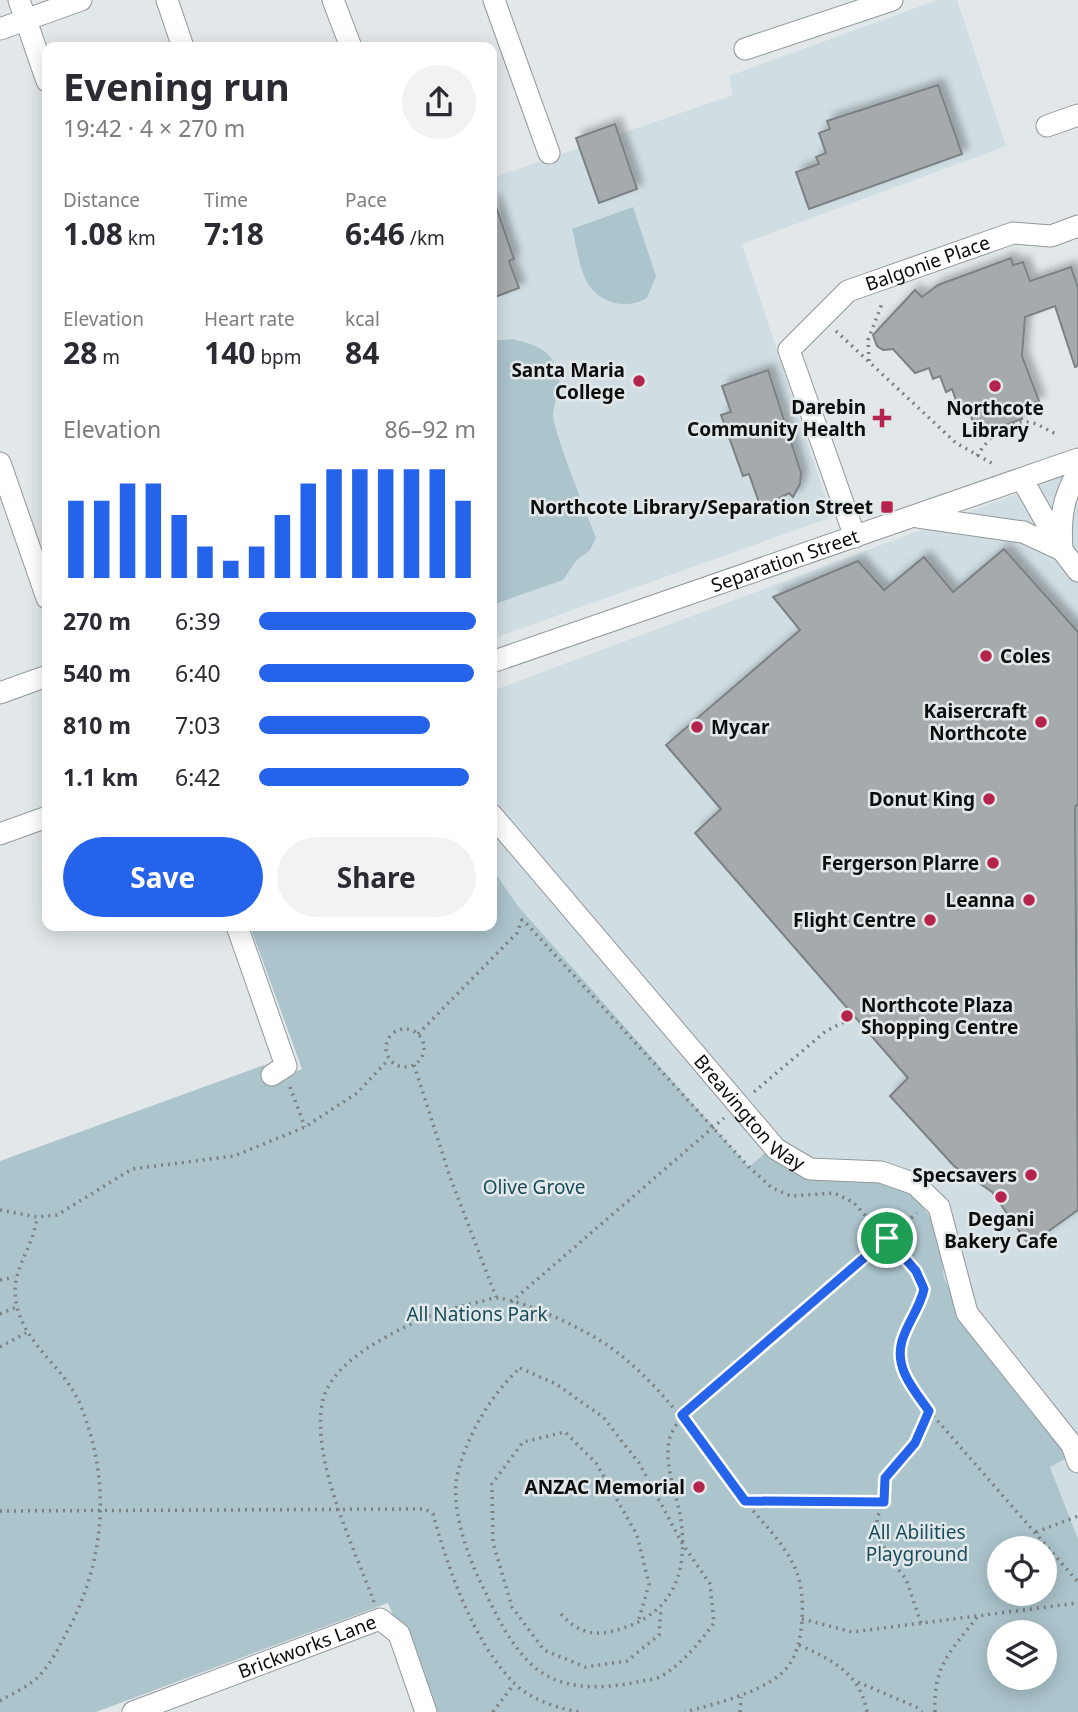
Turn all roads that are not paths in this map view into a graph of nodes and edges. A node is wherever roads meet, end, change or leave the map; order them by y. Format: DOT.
graph roads {
  1 [pos="81,0"];
  2 [pos="167,0"];
  3 [pos="333,0"];
  4 [pos="494,0"];
  5 [pos="892,0"];
  6 [pos="832,9"];
  7 [pos="22,10"];
  8 [pos="0,29"];
  9 [pos="181,42"];
  10 [pos="349,42"];
  11 [pos="745,49"];
  12 [pos="42,67"];
  13 [pos="1078,115"];
  14 [pos="1047,126"];
  15 [pos="549,153"];
  16 [pos="1078,226"];
  17 [pos="1078,459"];
  18 [pos="0,463"];
  19 [pos="1078,472"];
  20 [pos="1022,479"];
  21 [pos="913,517"];
  22 [pos="855,537"];
  23 [pos="1062,550"];
  24 [pos="1078,571"];
  25 [pos="42,584"];
  26 [pos="497,660"];
  27 [pos="42,678"];
  28 [pos="0,693"];
  29 [pos="42,819"];
  30 [pos="497,821"];
  31 [pos="0,834"];
  32 [pos="239,931"];
  33 [pos="286,1070"];
  34 [pos="1078,1462"];
  35 [pos="133,1712"];
  36 [pos="426,1712"];
  1 -- 7 [label="street"];
  2 -- 9 [label="street"];
  3 -- 10 [label="street"];
  4 -- 15 [label="street"];
  5 -- 6 [label="street"];
  6 -- 11 [label="street"];
  7 -- 8 [label="street"];
  7 -- 12 [label="street"];
  13 -- 14 [label="street"];
  16 -- 22 [label="street, Balgonie Place"];
  17 -- 20 [label="street, Separation Street"];
  18 -- 25 [label="street"];
  19 -- 23 [label="street"];
  20 -- 21 [label="street, Separation Street"];
  20 -- 23 [label="street"];
  21 -- 22 [label="street, Separation Street"];
  21 -- 23 [label="street"];
  22 -- 26 [label="street, Separation Street"];
  23 -- 24 [label="street"];
  27 -- 28 [label="street"];
  29 -- 31 [label="street"];
  30 -- 34 [label="street, Breavington Way"];
  32 -- 33 [label="street"];
  35 -- 36 [label="street, Brickworks Lane"];
}
